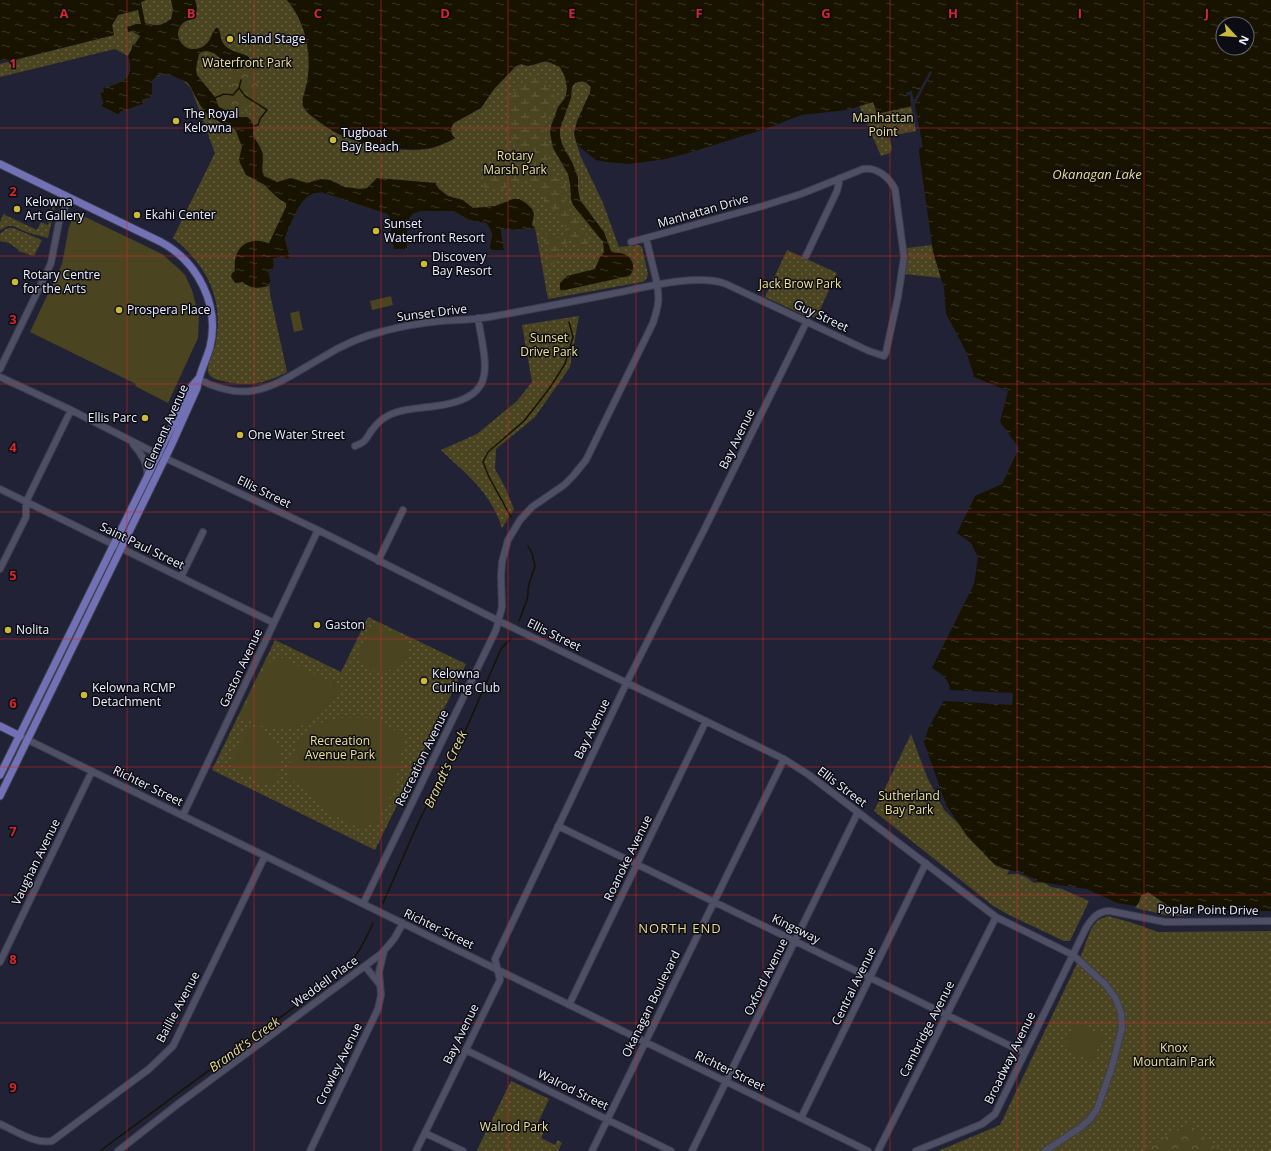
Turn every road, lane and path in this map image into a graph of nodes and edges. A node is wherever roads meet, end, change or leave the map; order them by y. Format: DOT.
graph roads {
  1 [pos="0,164"];
  2 [pos="840,178"];
  3 [pos="69,198"];
  4 [pos="646,238"];
  5 [pos="631,242"];
  6 [pos="806,256"];
  7 [pos="657,286"];
  8 [pos="478,318"];
  9 [pos="807,321"];
  10 [pos="884,356"];
  11 [pos="0,369"];
  12 [pos="0,377"];
  13 [pos="198,379"];
  14 [pos="71,410"];
  15 [pos="129,440"];
  16 [pos="355,446"];
  17 [pos="158,454"];
  18 [pos="165,458"];
  19 [pos="147,476"];
  20 [pos="0,490"];
  21 [pos="26,502"];
  22 [pos="403,510"];
  23 [pos="318,530"];
  24 [pos="203,532"];
  25 [pos="113,545"];
  26 [pos="121,548"];
  27 [pos="378,561"];
  28 [pos="0,569"];
  29 [pos="181,577"];
  30 [pos="499,621"];
  31 [pos="274,623"];
  32 [pos="627,682"];
  33 [pos="706,721"];
  34 [pos="0,726"];
  35 [pos="20,736"];
  36 [pos="28,739"];
  37 [pos="784,759"];
  38 [pos="92,771"];
  39 [pos="0,775"];
  40 [pos="0,796"];
  41 [pos="858,812"];
  42 [pos="183,815"];
  43 [pos="558,826"];
  44 [pos="265,856"];
  45 [pos="926,863"];
  46 [pos="637,865"];
  47 [pos="714,902"];
  48 [pos="363,904"];
  49 [pos="996,917"];
  50 [pos="1271,921"];
  51 [pos="403,923"];
  52 [pos="796,941"];
  53 [pos="384,951"];
  54 [pos="1073,955"];
  55 [pos="0,962"];
  56 [pos="365,966"];
  57 [pos="497,970"];
  58 [pos="871,978"];
  59 [pos="380,985"];
  60 [pos="569,1005"];
  61 [pos="947,1015"];
  62 [pos="645,1042"];
  63 [pos="466,1050"];
  64 [pos="1025,1053"];
  65 [pos="726,1082"];
  66 [pos="801,1118"];
  67 [pos="607,1119"];
  68 [pos="0,1124"];
  69 [pos="425,1133"];
  70 [pos="118,1151"];
  71 [pos="310,1151"];
  72 [pos="416,1151"];
  73 [pos="463,1151"];
  74 [pos="592,1151"];
  75 [pos="671,1151"];
  76 [pos="692,1151"];
  77 [pos="868,1151"];
  78 [pos="878,1151"];
  79 [pos="916,1151"];
  80 [pos="1045,1151"];
  1 -- 3 [label="main road"];
  2 -- 4 [label="street, Manhattan Drive"];
  2 -- 6 [label="street"];
  2 -- 10 [label="street, Manhattan Drive"];
  3 -- 11 [label="street"];
  3 -- 13 [label="main road"];
  4 -- 5 [label="street"];
  4 -- 7 [label="street, Manhattan Drive"];
  7 -- 8 [label="street, Sunset Drive"];
  7 -- 9 [label="street, Guy Street"];
  7 -- 30 [label="street, Manhattan Drive"];
  8 -- 13 [label="street, Sunset Drive"];
  8 -- 16 [label="street"];
  9 -- 10 [label="street, Guy Street"];
  9 -- 32 [label="street, Bay Avenue"];
  12 -- 14 [label="street, Ellis Street"];
  13 -- 17 [label="main road, Clement Avenue"];
  13 -- 18 [label="main road, Clement Avenue"];
  14 -- 15 [label="street, Ellis Street"];
  14 -- 21 [label="street"];
  15 -- 17 [label="street, Ellis Street"];
  15 -- 19 [label="street"];
  17 -- 18 [label="street, Ellis Street"];
  17 -- 19 [label="main road, Clement Avenue"];
  18 -- 23 [label="street, Ellis Street"];
  18 -- 26 [label="main road, Clement Avenue"];
  19 -- 25 [label="main road, Clement Avenue"];
  20 -- 21 [label="street, Saint Paul Street"];
  21 -- 25 [label="street, Saint Paul Street"];
  21 -- 28 [label="street"];
  22 -- 27 [label="street"];
  23 -- 27 [label="street, Ellis Street"];
  23 -- 31 [label="street, Gaston Avenue"];
  24 -- 29 [label="street"];
  25 -- 26 [label="street, Saint Paul Street"];
  25 -- 35 [label="main road, Clement Avenue"];
  26 -- 29 [label="street, Saint Paul Street"];
  26 -- 36 [label="main road, Clement Avenue"];
  27 -- 30 [label="street, Ellis Street"];
  29 -- 31 [label="street, Saint Paul Street"];
  30 -- 32 [label="street, Ellis Street"];
  30 -- 48 [label="street, Recreation Avenue"];
  31 -- 42 [label="street, Gaston Avenue"];
  32 -- 33 [label="street, Ellis Street"];
  32 -- 43 [label="street, Bay Avenue"];
  33 -- 37 [label="street, Ellis Street"];
  33 -- 46 [label="street, Roanoke Avenue"];
  34 -- 35 [label="main road, Richter Street"];
  35 -- 36 [label="street, Richter Street"];
  35 -- 39 [label="main road, Clement Avenue"];
  36 -- 38 [label="street, Richter Street"];
  36 -- 40 [label="main road, Clement Avenue"];
  37 -- 41 [label="street, Ellis Street"];
  37 -- 47 [label="street, Okanagan Boulevard"];
  38 -- 42 [label="street, Richter Street"];
  38 -- 55 [label="street, Vaughan Avenue"];
  41 -- 45 [label="street, Ellis Street"];
  41 -- 52 [label="street, Oxford Avenue"];
  42 -- 44 [label="street, Richter Street"];
  43 -- 46 [label="street, Kingsway"];
  43 -- 57 [label="street, Bay Avenue"];
  44 -- 48 [label="street, Richter Street"];
  44 -- 68 [label="street, Baillie Avenue"];
  45 -- 49 [label="street, Ellis Street"];
  45 -- 58 [label="street, Central Avenue"];
  46 -- 47 [label="street, Kingsway"];
  46 -- 60 [label="street, Roanoke Avenue"];
  47 -- 52 [label="street, Kingsway"];
  47 -- 62 [label="street, Okanagan Boulevard"];
  48 -- 51 [label="street, Richter Street"];
  49 -- 54 [label="street, Ellis Street"];
  49 -- 61 [label="street, Cambridge Avenue"];
  50 -- 54 [label="street, Poplar Point Drive"];
  51 -- 53 [label="street, Weddell Place"];
  51 -- 57 [label="street, Richter Street"];
  52 -- 58 [label="street, Kingsway"];
  52 -- 65 [label="street, Oxford Avenue"];
  53 -- 56 [label="street, Weddell Place"];
  53 -- 59 [label="street, Crowley Avenue"];
  54 -- 64 [label="street, Broadway Avenue"];
  54 -- 80 [label="street, Ellis Street"];
  56 -- 59 [label="street"];
  56 -- 70 [label="street, Weddell Place"];
  57 -- 60 [label="street, Richter Street"];
  57 -- 63 [label="street, Bay Avenue"];
  58 -- 61 [label="street, Kingsway"];
  58 -- 66 [label="street, Central Avenue"];
  59 -- 71 [label="street, Crowley Avenue"];
  60 -- 62 [label="street, Richter Street"];
  61 -- 64 [label="street, Kingsway"];
  61 -- 78 [label="street, Cambridge Avenue"];
  62 -- 65 [label="street, Richter Street"];
  62 -- 67 [label="street, Okanagan Boulevard"];
  63 -- 67 [label="street, Walrod Street"];
  63 -- 69 [label="street, Bay Avenue"];
  64 -- 79 [label="street, Broadway Avenue"];
  65 -- 66 [label="street, Richter Street"];
  65 -- 76 [label="street, Oxford Avenue"];
  66 -- 77 [label="street, Richter Street"];
  67 -- 74 [label="street, Okanagan Boulevard"];
  67 -- 75 [label="street, Walrod Street"];
  69 -- 72 [label="street, Bay Avenue"];
  69 -- 73 [label="street"];
}
